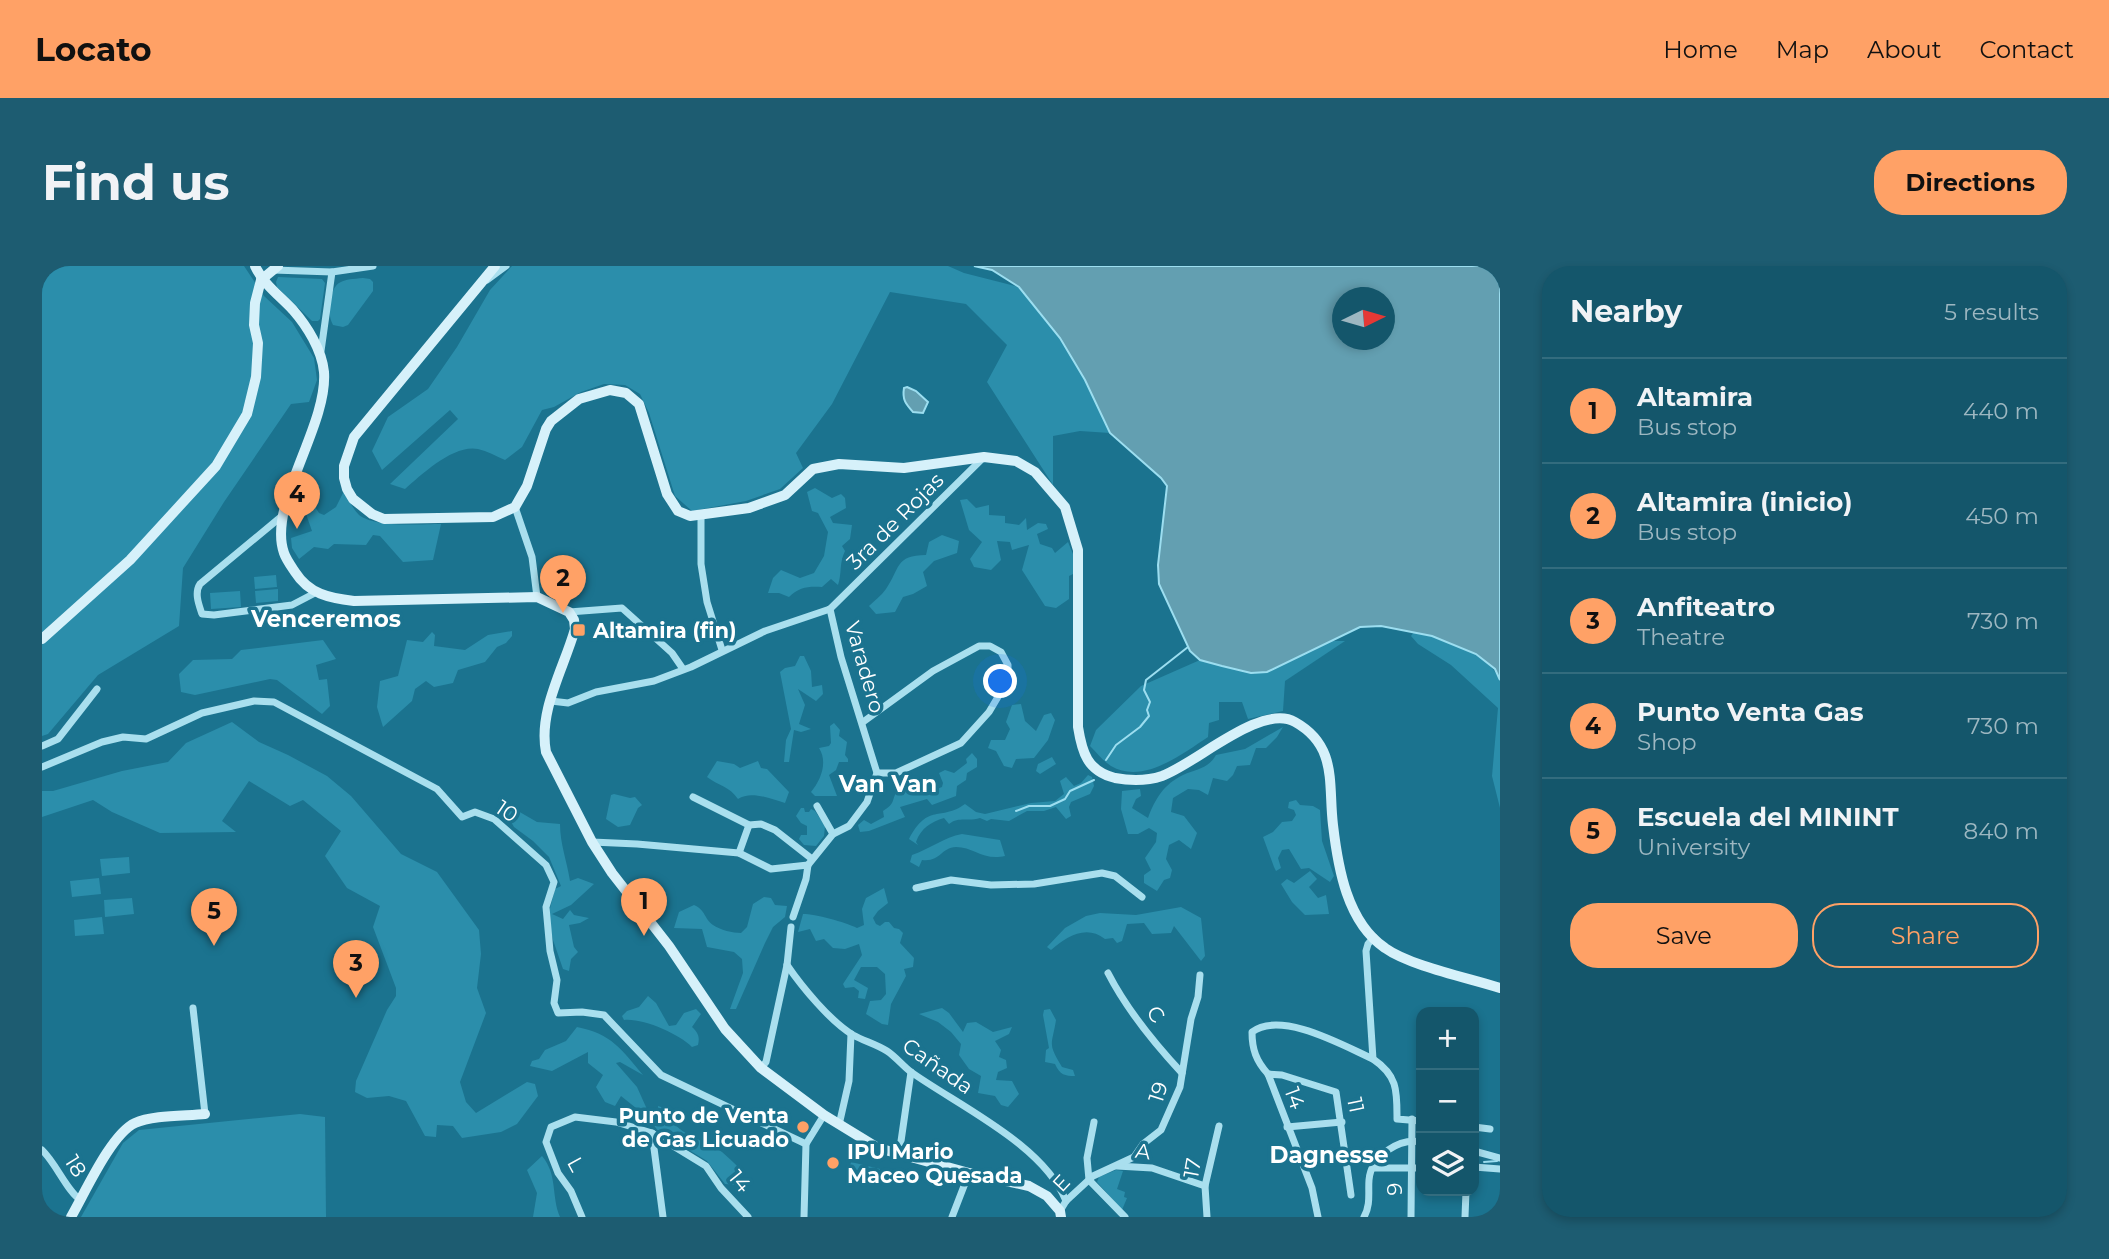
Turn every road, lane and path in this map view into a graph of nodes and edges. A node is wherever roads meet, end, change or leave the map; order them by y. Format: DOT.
graph roads {
  1 [pos="255,266"];
  2 [pos="373,266"];
  3 [pos="495,266"];
  4 [pos="506,266"];
  5 [pos="275,268"];
  6 [pos="332,272"];
  7 [pos="261,280"];
  8 [pos="481,285"];
  9 [pos="320,356"];
  10 [pos="984,457"];
  11 [pos="516,507"];
  12 [pos="701,515"];
  13 [pos="282,516"];
  14 [pos="315,593"];
  15 [pos="537,597"];
  16 [pos="830,609"];
  17 [pos="569,612"];
  18 [pos="42,639"];
  19 [pos="722,650"];
  20 [pos="683,670"];
  21 [pos="97,689"];
  22 [pos="551,701"];
  23 [pos="863,722"];
  24 [pos="42,746"];
  25 [pos="42,767"];
  26 [pos="877,773"];
  27 [pos="694,797"];
  28 [pos="817,806"];
  29 [pos="749,825"];
  30 [pos="833,834"];
  31 [pos="592,842"];
  32 [pos="739,853"];
  33 [pos="810,862"];
  34 [pos="916,888"];
  35 [pos="1142,897"];
  36 [pos="793,917"];
  37 [pos="791,927"];
  38 [pos="1374,937"];
  39 [pos="787,965"];
  40 [pos="1108,973"];
  41 [pos="1200,975"];
  42 [pos="1500,988"];
  43 [pos="193,1008"];
  44 [pos="851,1034"];
  45 [pos="1373,1059"];
  46 [pos="761,1068"];
  47 [pos="911,1072"];
  48 [pos="1182,1073"];
  49 [pos="1268,1074"];
  50 [pos="205,1114"];
  51 [pos="824,1115"];
  52 [pos="1412,1119"];
  53 [pos="1416,1120"];
  54 [pos="1094,1122"];
  55 [pos="1342,1122"];
  56 [pos="839,1125"];
  57 [pos="1219,1126"];
  58 [pos="551,1127"];
  59 [pos="1287,1127"];
  60 [pos="1479,1128"];
  61 [pos="1490,1129"];
  62 [pos="652,1133"];
  63 [pos="1412,1140"];
  64 [pos="1416,1141"];
  65 [pos="807,1144"];
  66 [pos="42,1150"];
  67 [pos="1479,1152"];
  68 [pos="899,1155"];
  69 [pos="1500,1158"];
  70 [pos="1117,1166"];
  71 [pos="1479,1167"];
  72 [pos="1374,1168"];
  73 [pos="1411,1168"];
  74 [pos="1416,1168"];
  75 [pos="1500,1169"];
  76 [pos="969,1173"];
  77 [pos="1089,1180"];
  78 [pos="1205,1186"];
  79 [pos="1351,1195"];
  80 [pos="1466,1196"];
  81 [pos="81,1200"];
  82 [pos="1063,1210"];
  83 [pos="71,1217"];
  84 [pos="582,1217"];
  85 [pos="663,1217"];
  86 [pos="748,1217"];
  87 [pos="804,1217"];
  88 [pos="952,1217"];
  89 [pos="1125,1217"];
  90 [pos="1207,1217"];
  91 [pos="1318,1217"];
  92 [pos="1364,1217"];
  93 [pos="1411,1217"];
  94 [pos="1465,1217"];
  1 -- 7 [label="main road"];
  2 -- 6 [label="street"];
  3 -- 8 [label="main road"];
  4 -- 8 [label="street"];
  5 -- 6 [label="street"];
  5 -- 7 [label="main road"];
  6 -- 9 [label="street"];
  7 -- 9 [label="main road"];
  7 -- 18 [label="main road"];
  8 -- 11 [label="main road"];
  9 -- 13 [label="main road"];
  10 -- 12 [label="main road"];
  10 -- 16 [label="street, 3ra de Rojas"];
  10 -- 38 [label="main road"];
  11 -- 12 [label="main road"];
  11 -- 15 [label="street"];
  12 -- 19 [label="street"];
  13 -- 14 [label="main road"];
  13 -- 14 [label="street"];
  14 -- 15 [label="main road"];
  15 -- 17 [label="main road"];
  16 -- 19 [label="street, Varadero"];
  16 -- 23 [label="street, Varadero"];
  17 -- 20 [label="street"];
  17 -- 22 [label="main road"];
  19 -- 20 [label="street, Varadero"];
  20 -- 22 [label="street, Varadero"];
  21 -- 24 [label="street"];
  22 -- 31 [label="main road"];
  23 -- 26 [label="street, Varadero"];
  23 -- 26 [label="street"];
  25 -- 65 [label="street, 10"];
  26 -- 30 [label="street"];
  27 -- 29 [label="street"];
  28 -- 30 [label="street"];
  29 -- 32 [label="street"];
  29 -- 33 [label="street"];
  30 -- 33 [label="street"];
  31 -- 32 [label="street"];
  31 -- 46 [label="main road"];
  32 -- 33 [label="street"];
  33 -- 36 [label="street"];
  34 -- 35 [label="street"];
  37 -- 39 [label="street"];
  38 -- 42 [label="main road"];
  38 -- 45 [label="street"];
  39 -- 44 [label="street, Cañada"];
  39 -- 46 [label="street"];
  40 -- 48 [label="street, C"];
  41 -- 48 [label="street, 19"];
  43 -- 50 [label="street"];
  44 -- 47 [label="street, Cañada"];
  44 -- 56 [label="street"];
  45 -- 49 [label="street, 14"];
  45 -- 52 [label="street"];
  46 -- 51 [label="main road"];
  47 -- 68 [label="street"];
  47 -- 82 [label="street, Cañada"];
  48 -- 70 [label="street, 19"];
  49 -- 55 [label="street, 11"];
  49 -- 59 [label="street, 14"];
  50 -- 81 [label="main road"];
  51 -- 56 [label="main road"];
  51 -- 65 [label="street"];
  52 -- 53 [label="street"];
  52 -- 63 [label="street, 9"];
  54 -- 77 [label="street"];
  55 -- 59 [label="street"];
  55 -- 79 [label="street, 11"];
  56 -- 68 [label="main road"];
  57 -- 78 [label="street, 17"];
  58 -- 62 [label="street, 14"];
  58 -- 84 [label="street, L"];
  59 -- 91 [label="street, 14"];
  60 -- 61 [label="street"];
  62 -- 85 [label="street"];
  62 -- 86 [label="street, 14"];
  63 -- 64 [label="street"];
  63 -- 72 [label="street"];
  63 -- 73 [label="street, 9"];
  65 -- 87 [label="street"];
  66 -- 81 [label="street, 18"];
  67 -- 69 [label="street"];
  68 -- 76 [label="main road"];
  70 -- 77 [label="street, 19"];
  70 -- 78 [label="street, A"];
  71 -- 75 [label="street"];
  72 -- 73 [label="street"];
  72 -- 92 [label="street"];
  73 -- 74 [label="street"];
  73 -- 93 [label="street, 9"];
  76 -- 82 [label="main road"];
  76 -- 88 [label="street"];
  77 -- 82 [label="street, E"];
  77 -- 89 [label="street"];
  78 -- 90 [label="street, 17"];
  80 -- 94 [label="street"];
  81 -- 83 [label="main road"];
}
